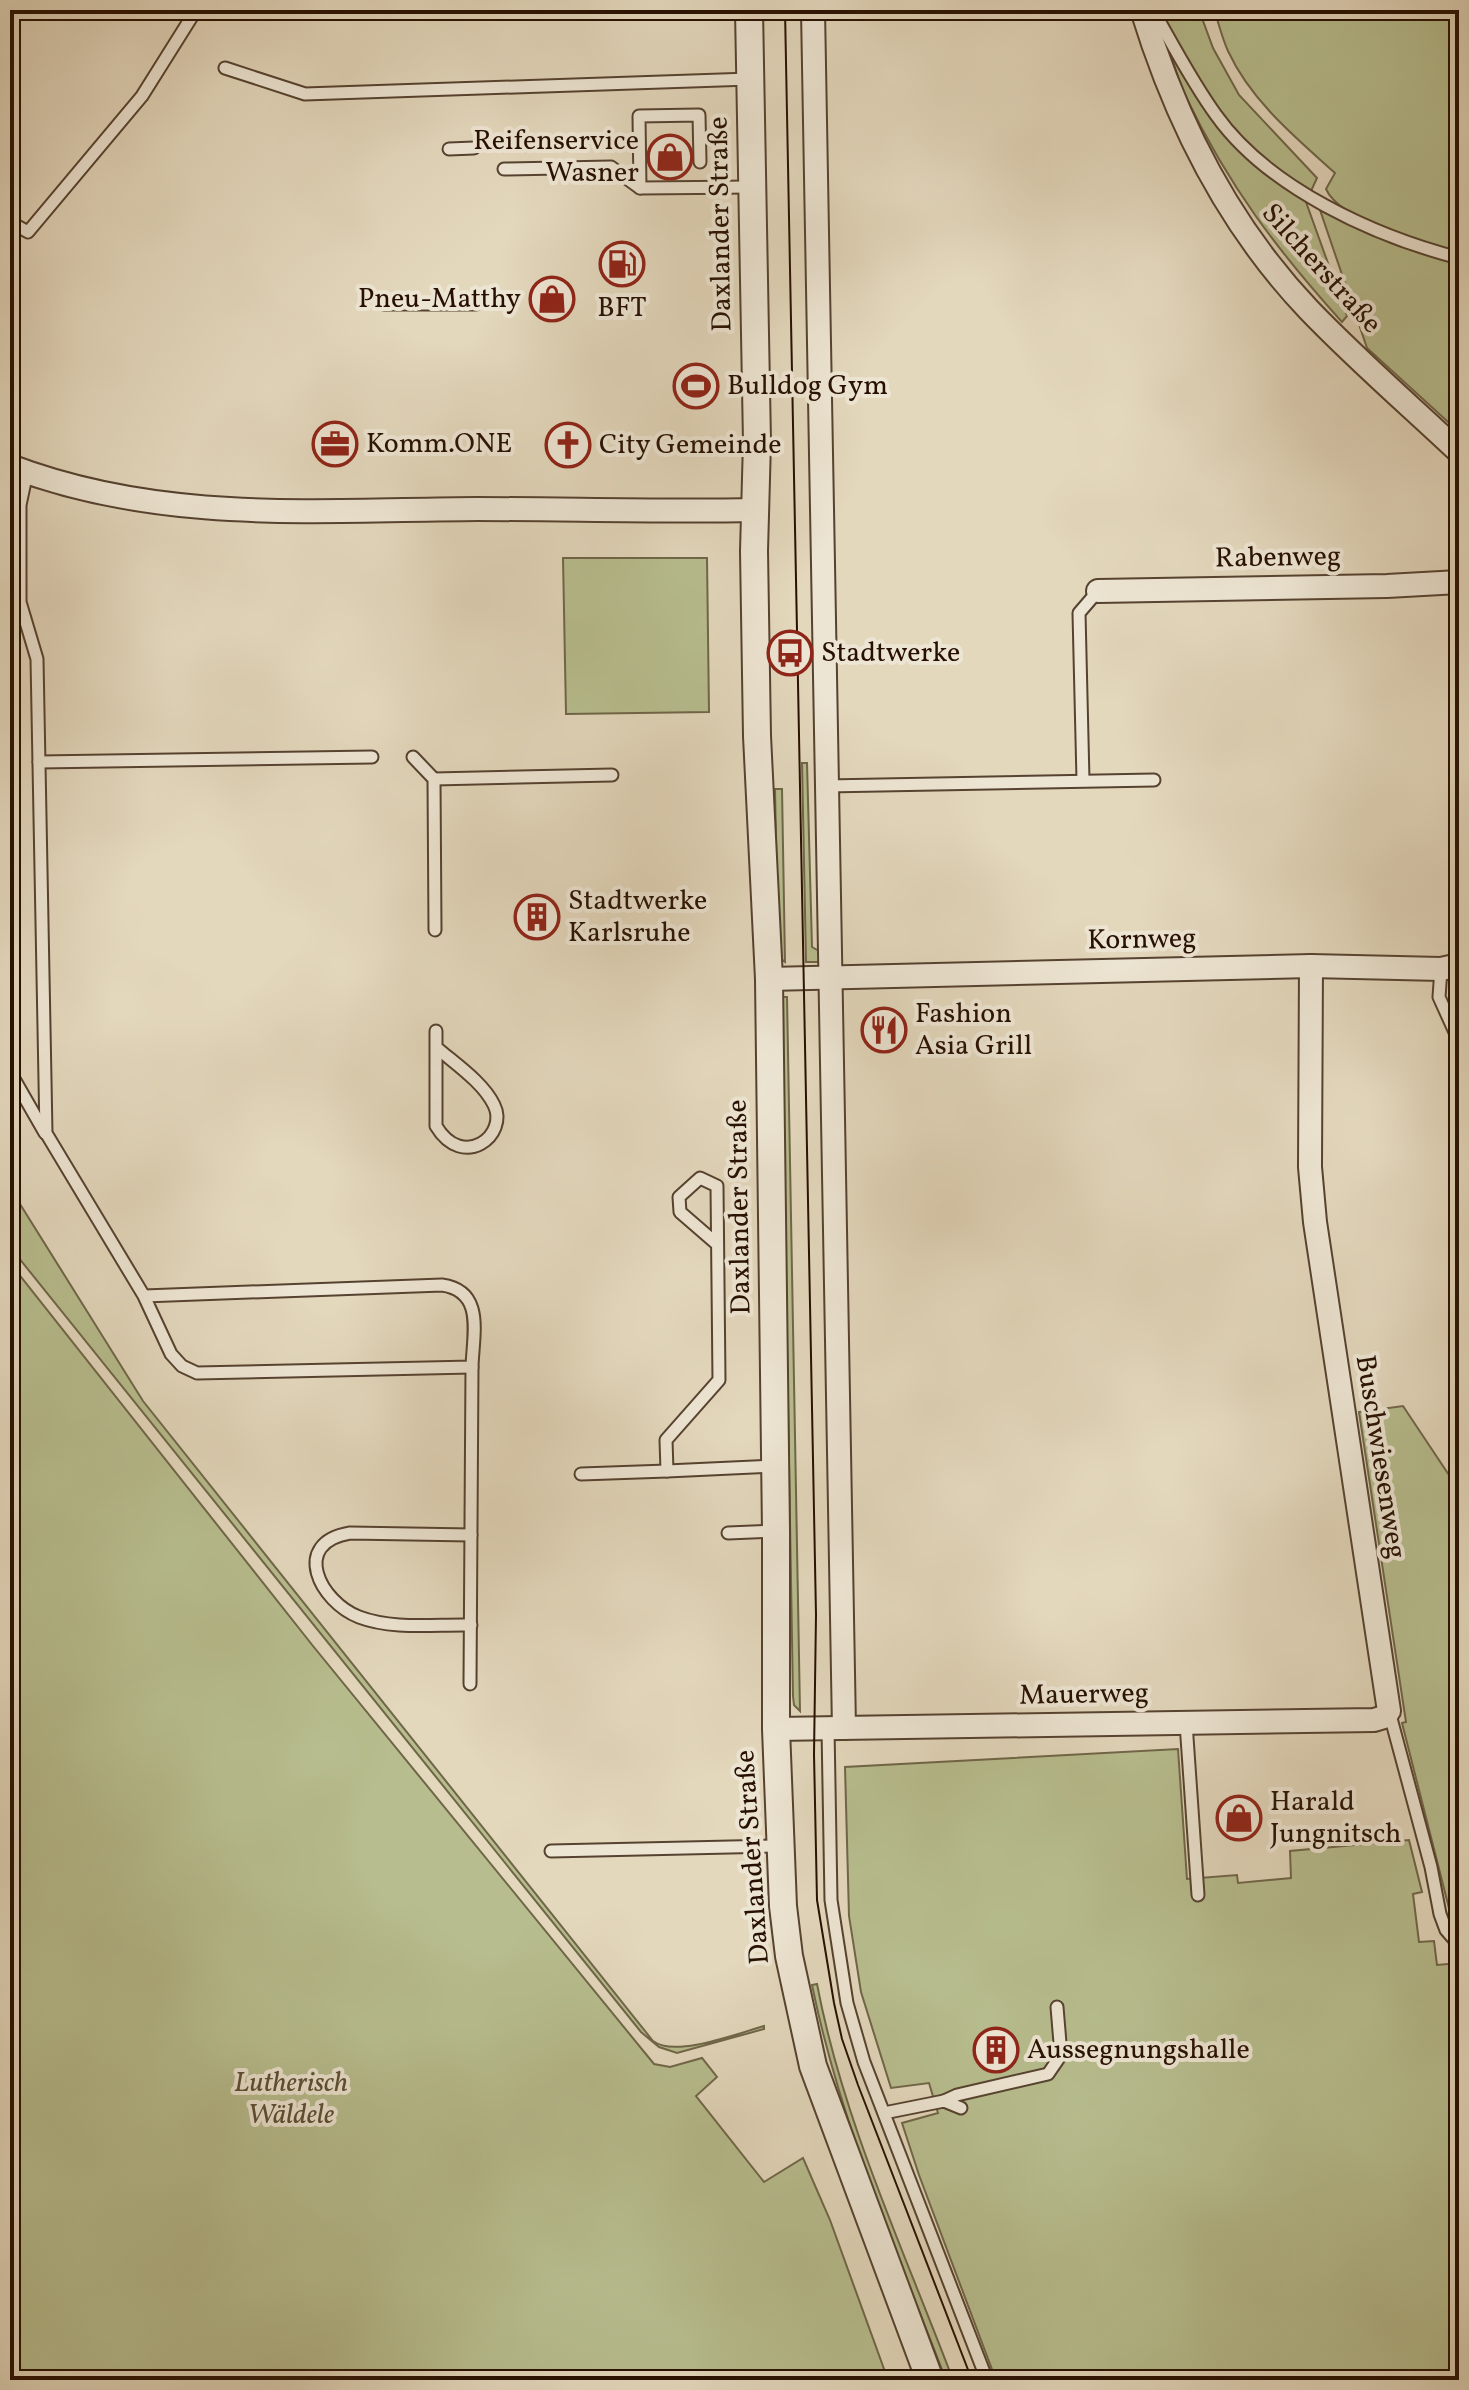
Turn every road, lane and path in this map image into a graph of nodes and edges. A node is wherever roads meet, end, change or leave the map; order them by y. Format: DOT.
graph roads {
  1 [pos="196,10"];
  2 [pos="749,10"];
  3 [pos="813,10"];
  4 [pos="1142,10"];
  5 [pos="1153,10"];
  6 [pos="225,68"];
  7 [pos="750,78"];
  8 [pos="474,148"];
  9 [pos="449,149"];
  10 [pos="700,162"];
  11 [pos="504,169"];
  12 [pos="753,187"];
  13 [pos="640,188"];
  14 [pos="10,222"];
  15 [pos="1459,258"];
  16 [pos="384,304"];
  17 [pos="476,304"];
  18 [pos="1459,452"];
  19 [pos="18,469"];
  20 [pos="755,510"];
  21 [pos="1459,582"];
  22 [pos="1098,591"];
  23 [pos="15,602"];
  24 [pos="372,757"];
  25 [pos="413,757"];
  26 [pos="39,762"];
  27 [pos="612,775"];
  28 [pos="434,779"];
  29 [pos="1083,780"];
  30 [pos="1154,780"];
  31 [pos="826,786"];
  32 [pos="435,930"];
  33 [pos="1311,966"];
  34 [pos="1450,967"];
  35 [pos="769,979"];
  36 [pos="830,979"];
  37 [pos="436,1031"];
  38 [pos="1459,1041"];
  39 [pos="436,1047"];
  40 [pos="10,1072"];
  41 [pos="46,1133"];
  42 [pos="717,1244"];
  43 [pos="144,1296"];
  44 [pos="472,1367"];
  45 [pos="775,1466"];
  46 [pos="667,1471"];
  47 [pos="581,1474"];
  48 [pos="776,1531"];
  49 [pos="728,1533"];
  50 [pos="471,1535"];
  51 [pos="471,1625"];
  52 [pos="470,1684"];
  53 [pos="1389,1711"];
  54 [pos="1186,1723"];
  55 [pos="836,1728"];
  56 [pos="776,1729"];
  57 [pos="779,1846"];
  58 [pos="551,1851"];
  59 [pos="1198,1895"];
  60 [pos="1459,1945"];
  61 [pos="1057,2007"];
  62 [pos="944,2101"];
  63 [pos="961,2108"];
  64 [pos="884,2113"];
  65 [pos="930,2380"];
  66 [pos="987,2380"];
  1 -- 14 [label="lane"];
  2 -- 7 [label="street, Daxlander Straße"];
  3 -- 31 [label="street"];
  4 -- 18 [label="street, Silcherstraße"];
  5 -- 15 [label="lane"];
  6 -- 7 [label="lane"];
  7 -- 12 [label="street, Daxlander Straße"];
  8 -- 9 [label="lane"];
  10 -- 13 [label="lane"];
  11 -- 13 [label="lane"];
  12 -- 13 [label="lane"];
  12 -- 20 [label="street, Daxlander Straße"];
  16 -- 17 [label="lane"];
  19 -- 20 [label="street"];
  19 -- 23 [label="lane"];
  20 -- 35 [label="street, Daxlander Straße"];
  21 -- 22 [label="street, Rabenweg"];
  22 -- 29 [label="lane"];
  23 -- 26 [label="lane"];
  24 -- 26 [label="lane"];
  25 -- 28 [label="lane"];
  26 -- 41 [label="lane"];
  27 -- 28 [label="lane"];
  28 -- 32 [label="lane"];
  29 -- 30 [label="lane"];
  29 -- 31 [label="lane"];
  31 -- 36 [label="street"];
  33 -- 34 [label="street, Kornweg"];
  33 -- 36 [label="street, Kornweg"];
  33 -- 53 [label="street, Buschwiesenweg"];
  34 -- 38 [label="lane, Kornweg"];
  35 -- 36 [label="street, Kornweg"];
  35 -- 45 [label="street, Daxlander Straße"];
  36 -- 55 [label="street"];
  37 -- 39 [label="lane"];
  39 -- 39 [label="lane"];
  40 -- 41 [label="lane"];
  41 -- 43 [label="lane"];
  42 -- 42 [label="lane"];
  42 -- 46 [label="lane"];
  43 -- 44 [label="lane"];
  43 -- 44 [label="lane"];
  44 -- 50 [label="lane"];
  45 -- 46 [label="lane"];
  45 -- 48 [label="street, Daxlander Straße"];
  46 -- 47 [label="lane"];
  48 -- 49 [label="lane"];
  48 -- 56 [label="street, Daxlander Straße"];
  50 -- 51 [label="lane"];
  50 -- 51 [label="lane"];
  51 -- 52 [label="lane"];
  53 -- 54 [label="street, Mauerweg"];
  53 -- 60 [label="lane, Buschwiesenweg"];
  54 -- 55 [label="street, Mauerweg"];
  54 -- 59 [label="lane"];
  55 -- 56 [label="street, Mauerweg"];
  55 -- 64 [label="lane"];
  56 -- 57 [label="street, Daxlander Straße"];
  57 -- 58 [label="lane"];
  57 -- 65 [label="street, Daxlander Straße"];
  61 -- 62 [label="lane"];
  62 -- 63 [label="lane"];
  62 -- 64 [label="lane"];
  64 -- 66 [label="lane"];
}
